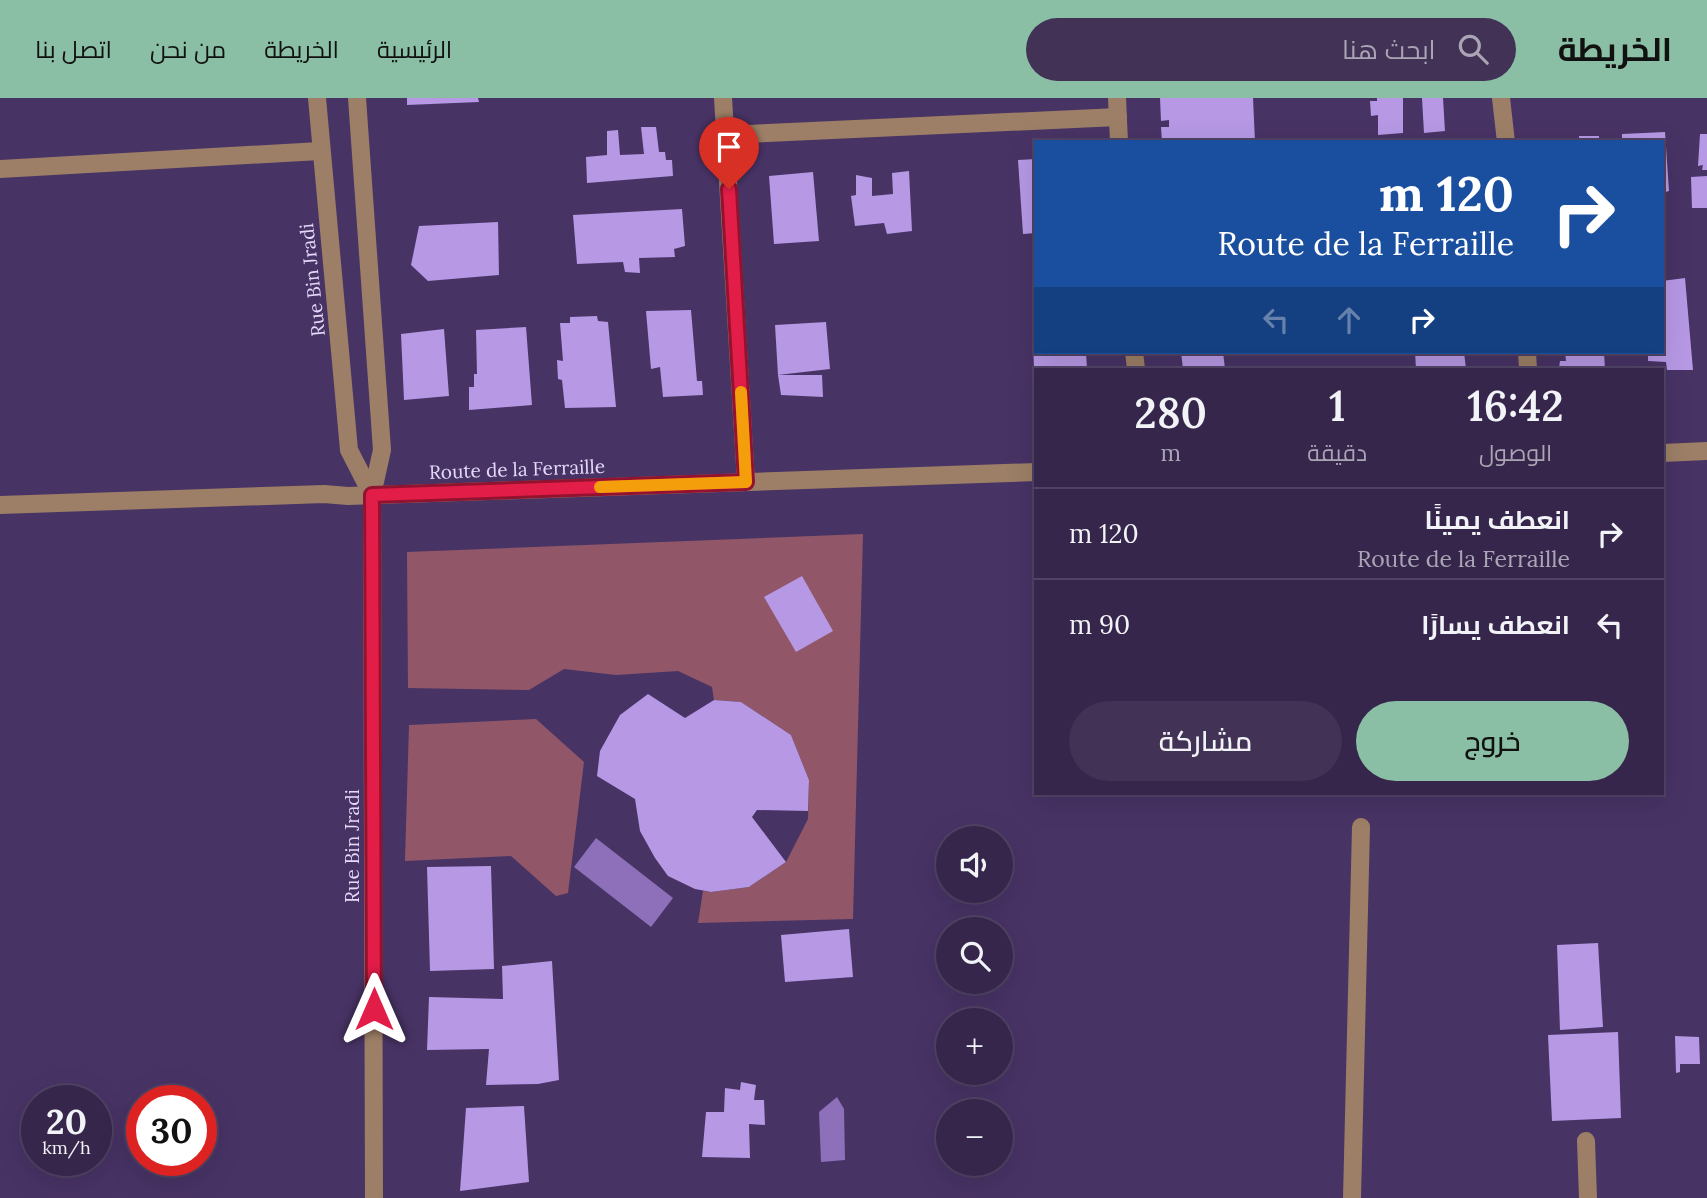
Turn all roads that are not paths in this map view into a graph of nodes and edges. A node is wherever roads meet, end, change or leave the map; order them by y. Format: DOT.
graph roads {
  1 [pos="317,98"];
  2 [pos="357,98"];
  3 [pos="723,98"];
  4 [pos="1117,98"];
  5 [pos="1501,98"];
  6 [pos="1118,117"];
  7 [pos="726,135"];
  8 [pos="1119,140"];
  9 [pos="1506,140"];
  10 [pos="320,151"];
  11 [pos="0,169"];
  12 [pos="1707,451"];
  13 [pos="1664,453"];
  14 [pos="1034,472"];
  15 [pos="746,482"];
  16 [pos="372,495"];
  17 [pos="0,505"];
  18 [pos="1361,827"];
  19 [pos="1586,1141"];
  20 [pos="374,1198"];
  21 [pos="1352,1198"];
  22 [pos="1588,1198"];
  1 -- 10 [label="street, Rue Bin Jradi"];
  2 -- 16 [label="street, Rue Bin Jradi"];
  3 -- 7 [label="street"];
  4 -- 6 [label="street"];
  5 -- 9 [label="street"];
  6 -- 7 [label="street"];
  6 -- 8 [label="street"];
  7 -- 15 [label="street"];
  10 -- 11 [label="street"];
  10 -- 16 [label="street, Rue Bin Jradi"];
  12 -- 13 [label="street"];
  14 -- 15 [label="street, Route de la Ferraille"];
  15 -- 16 [label="street, Route de la Ferraille"];
  16 -- 17 [label="street, Route de la Ferraille"];
  16 -- 20 [label="street, Rue Bin Jradi"];
  18 -- 21 [label="street"];
  19 -- 22 [label="street"];
}
